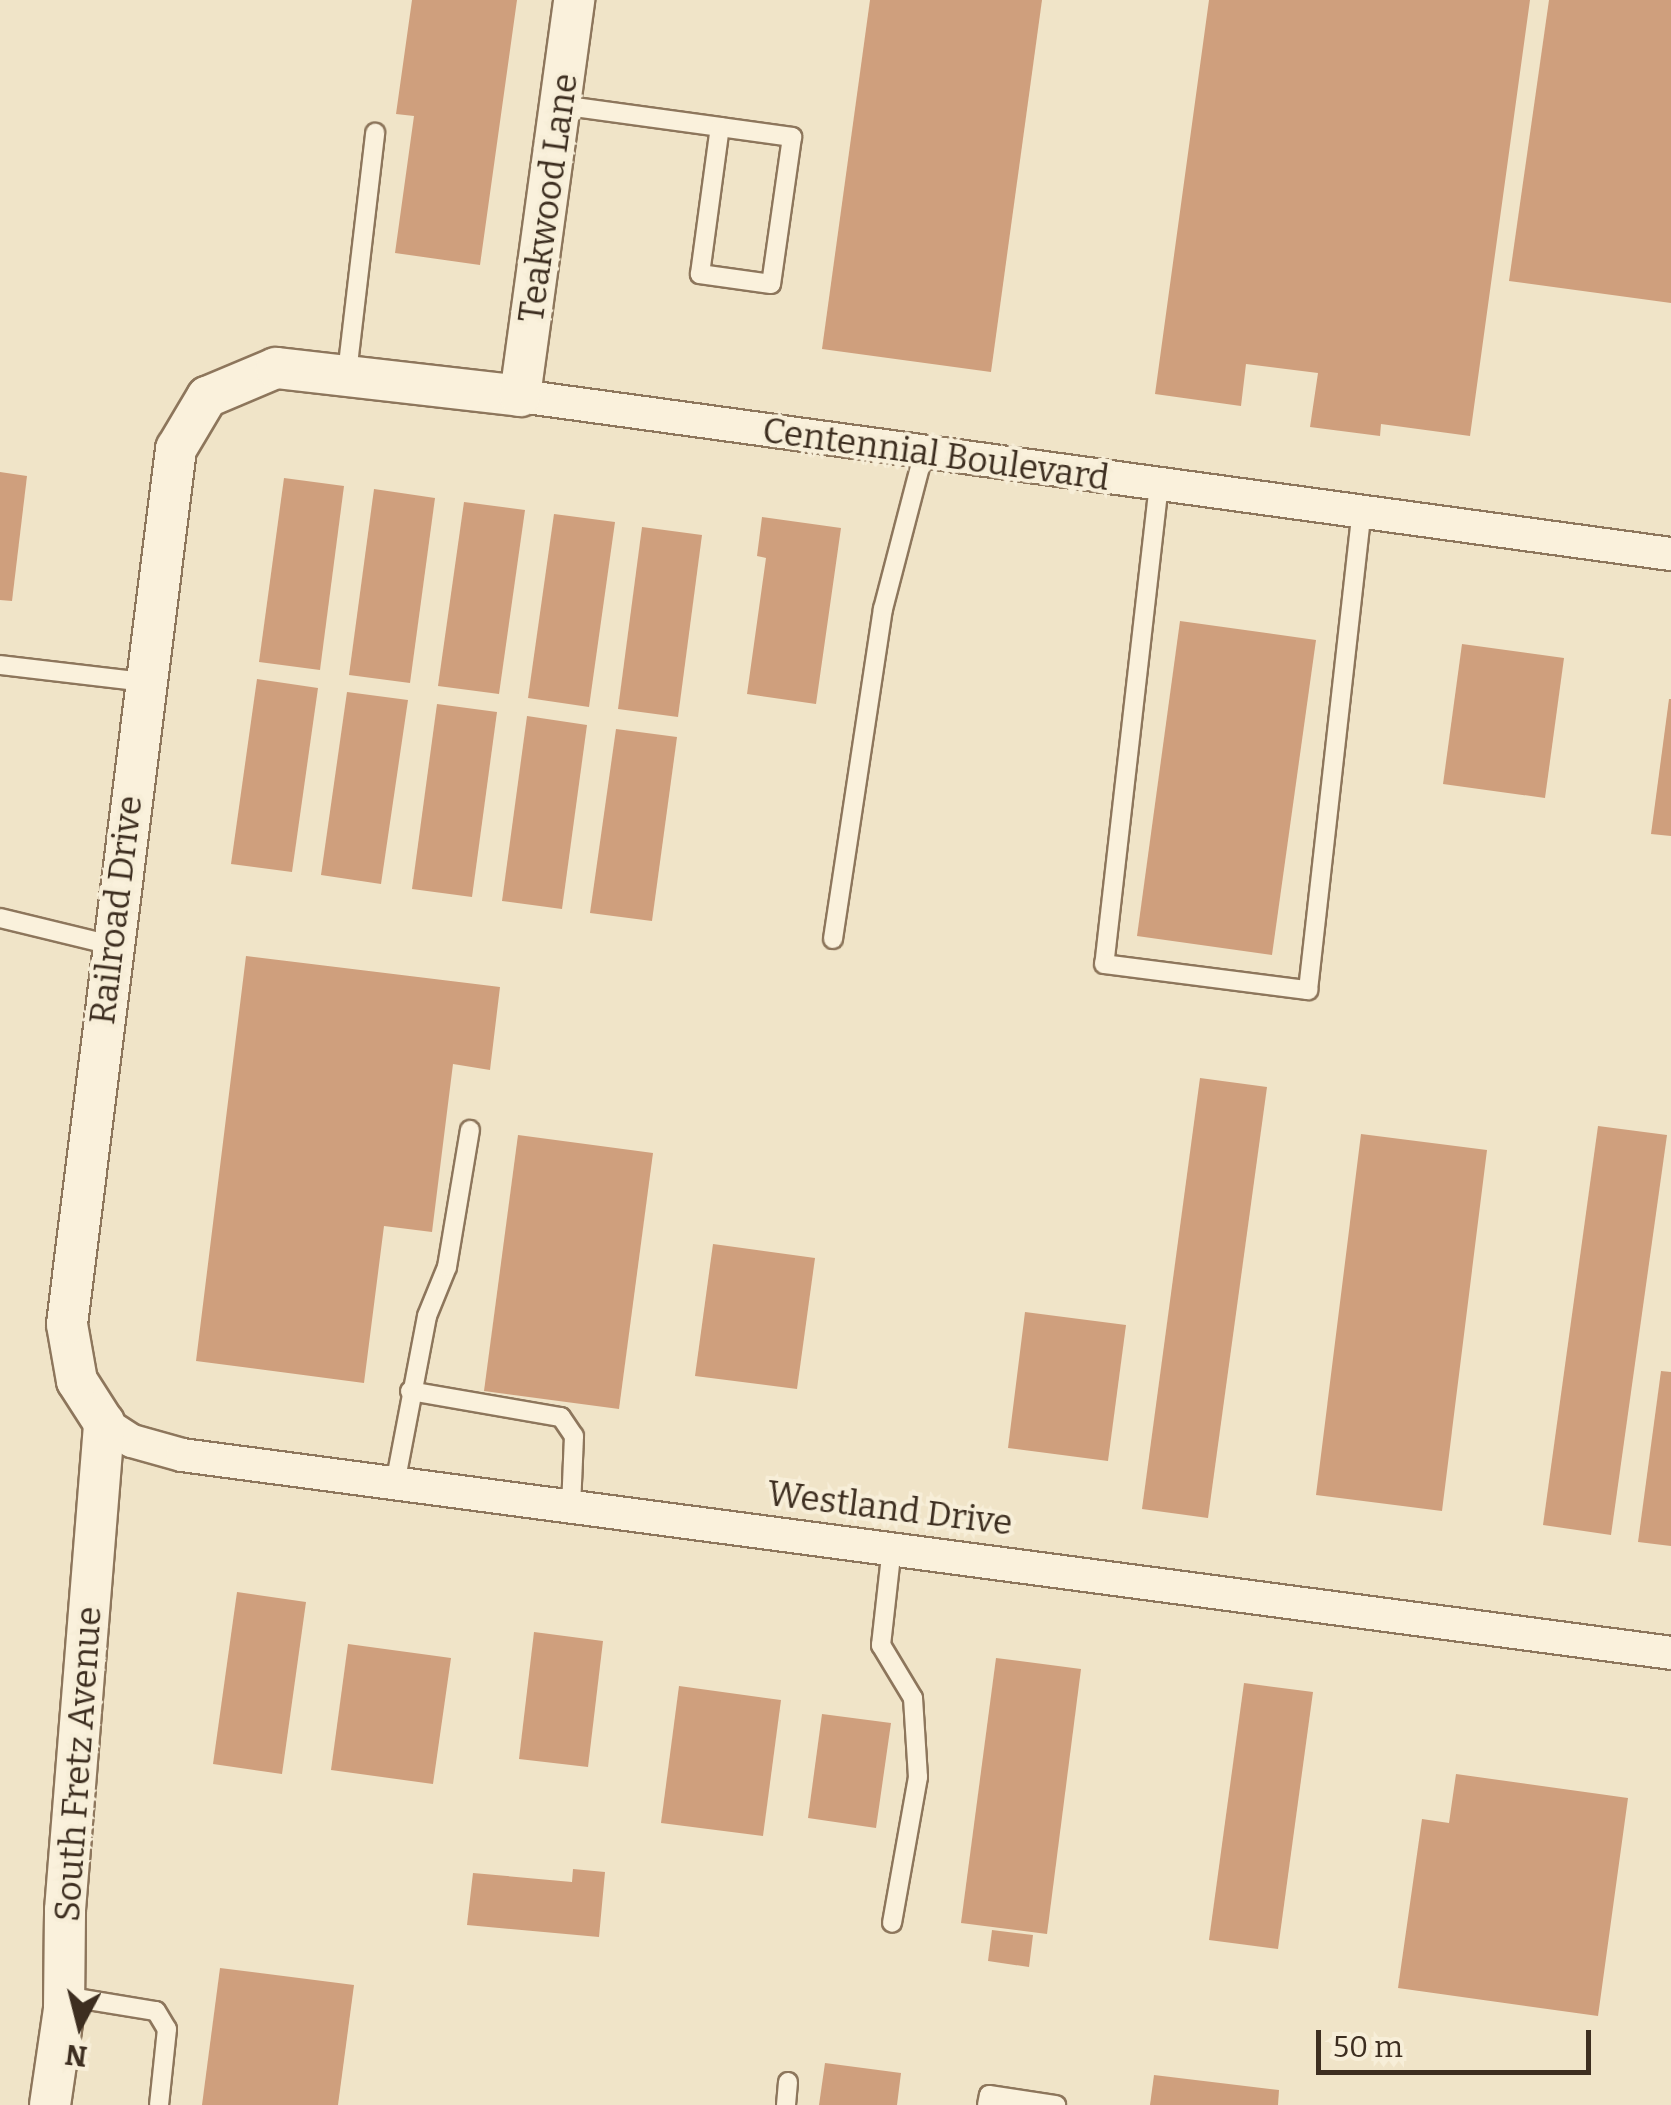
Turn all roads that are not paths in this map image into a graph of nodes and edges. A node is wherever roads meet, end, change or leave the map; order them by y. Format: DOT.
graph roads {
  1 [pos="574,0"];
  2 [pos="560,104"];
  3 [pos="720,126"];
  4 [pos="375,133"];
  5 [pos="346,372"];
  6 [pos="520,396"];
  7 [pos="208,397"];
  8 [pos="924,452"];
  9 [pos="1159,484"];
  10 [pos="1362,511"];
  11 [pos="1671,554"];
  12 [pos="0,666"];
  13 [pos="145,682"];
  14 [pos="0,918"];
  15 [pos="833,939"];
  16 [pos="112,945"];
  17 [pos="470,1130"];
  18 [pos="410,1392"];
  19 [pos="104,1423"];
  20 [pos="395,1484"];
  21 [pos="570,1508"];
  22 [pos="892,1548"];
  23 [pos="1671,1653"];
  24 [pos="892,1923"];
  25 [pos="64,1996"];
  26 [pos="788,2082"];
  27 [pos="50,2105"];
  28 [pos="159,2105"];
  29 [pos="786,2105"];
  30 [pos="988,2105"];
  31 [pos="1056,2105"];
  1 -- 2 [label="street, Teakwood Lane"];
  2 -- 3 [label="lane"];
  2 -- 6 [label="street, Teakwood Lane"];
  3 -- 3 [label="lane"];
  4 -- 5 [label="lane"];
  5 -- 6 [label="street, Centennial Boulevard"];
  5 -- 7 [label="street, Centennial Boulevard"];
  6 -- 8 [label="street, Centennial Boulevard"];
  7 -- 13 [label="street, Railroad Drive"];
  8 -- 9 [label="street, Centennial Boulevard"];
  8 -- 15 [label="lane"];
  9 -- 10 [label="street, Centennial Boulevard"];
  9 -- 10 [label="lane"];
  10 -- 11 [label="street, Centennial Boulevard"];
  12 -- 13 [label="lane"];
  13 -- 16 [label="street, Railroad Drive"];
  14 -- 16 [label="lane"];
  16 -- 19 [label="street, Railroad Drive"];
  17 -- 18 [label="lane"];
  18 -- 20 [label="lane"];
  18 -- 21 [label="lane"];
  19 -- 20 [label="street, Westland Drive"];
  19 -- 25 [label="street, South Fretz Avenue"];
  20 -- 21 [label="street, Westland Drive"];
  21 -- 22 [label="street, Westland Drive"];
  22 -- 23 [label="street, Westland Drive"];
  22 -- 24 [label="lane"];
  25 -- 27 [label="street, South Fretz Avenue"];
  25 -- 28 [label="lane"];
  26 -- 29 [label="lane"];
  30 -- 31 [label="lane"];
}
